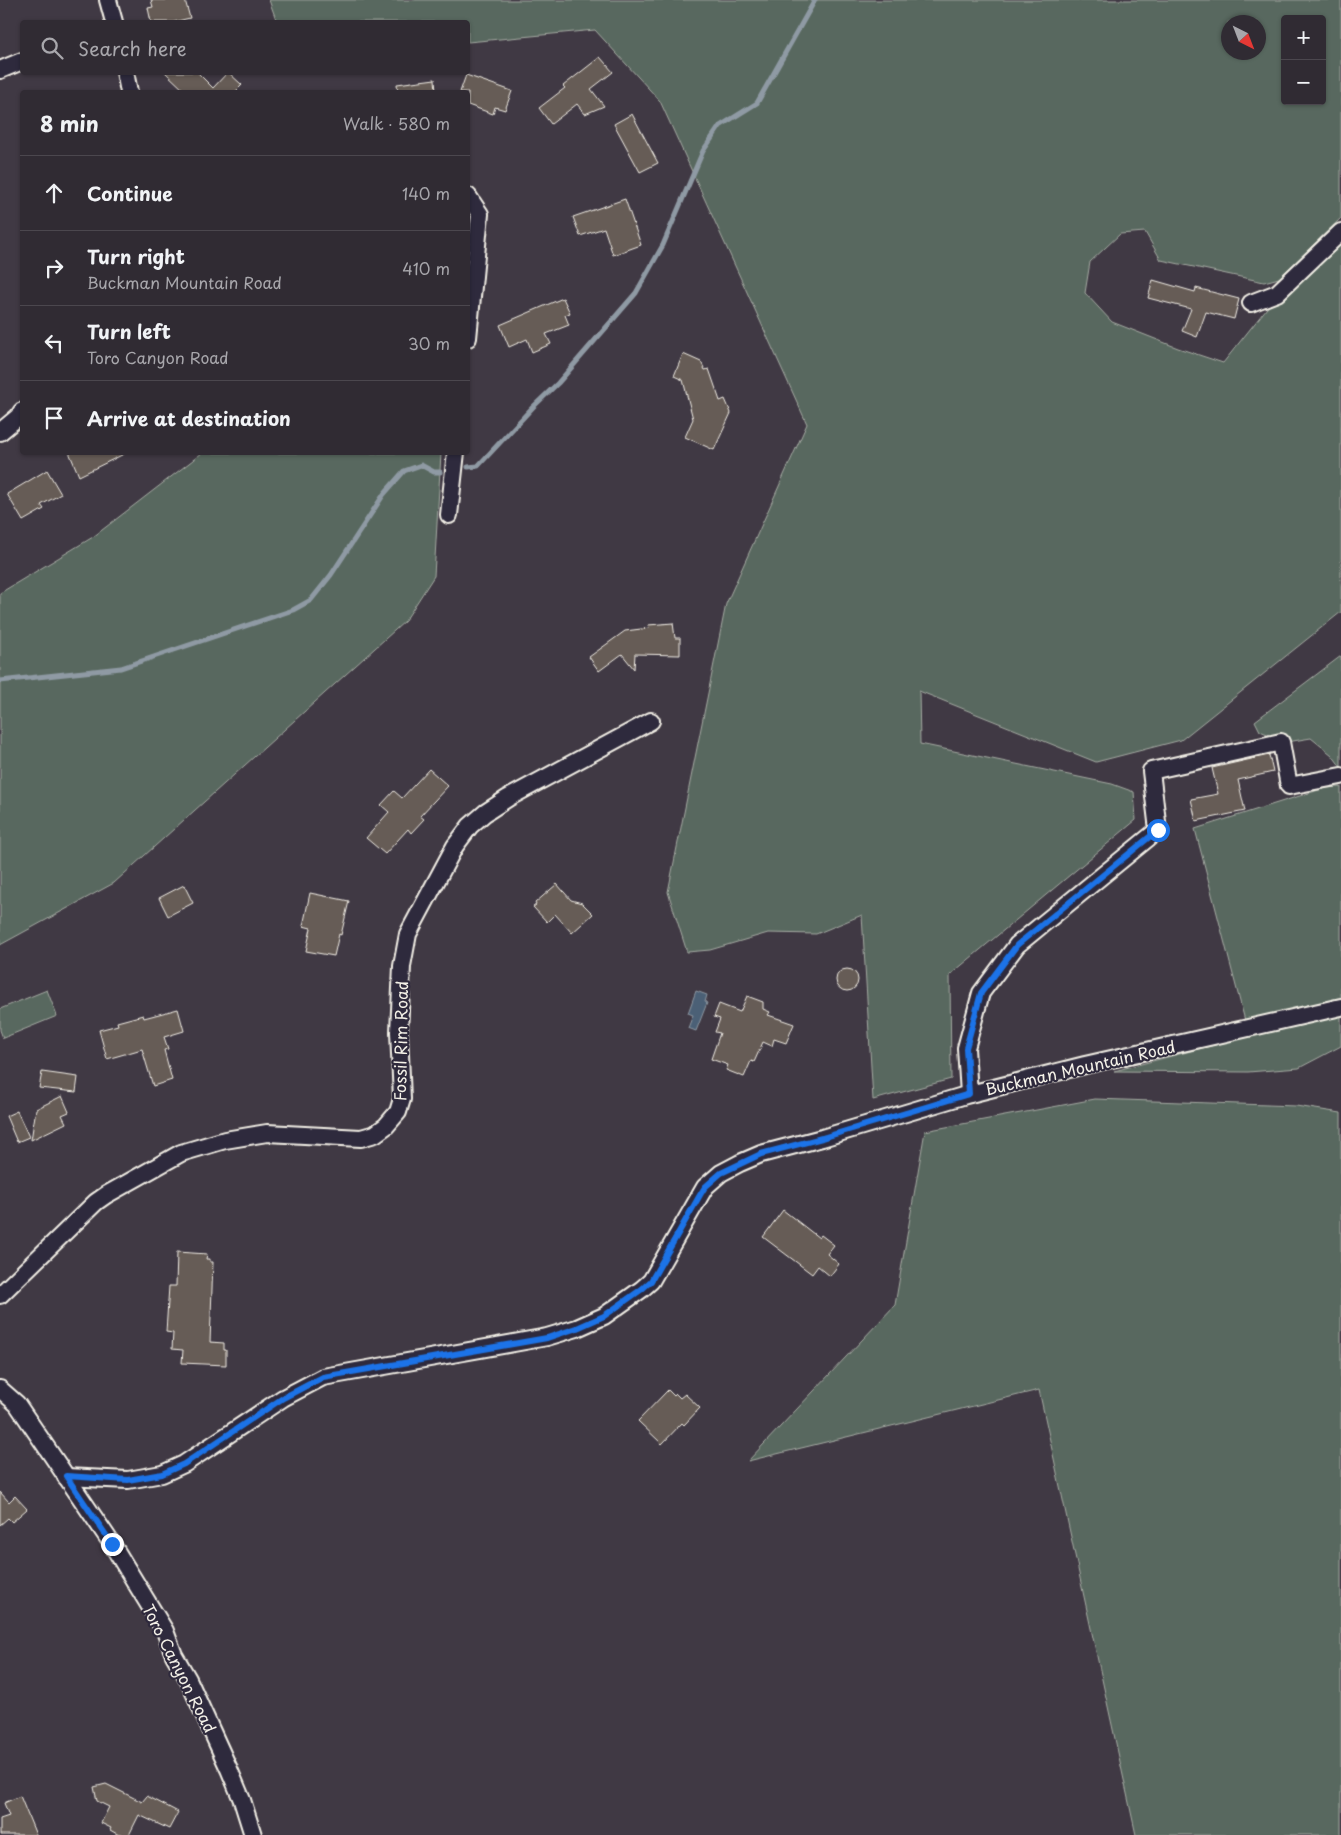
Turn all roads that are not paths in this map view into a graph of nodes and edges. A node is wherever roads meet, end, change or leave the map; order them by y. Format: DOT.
graph roads {
  1 [pos="108,0"];
  2 [pos="113,20"];
  3 [pos="20,62"];
  4 [pos="0,70"];
  5 [pos="126,75"];
  6 [pos="129,90"];
  7 [pos="470,199"];
  8 [pos="1341,232"];
  9 [pos="1251,302"];
  10 [pos="470,317"];
  11 [pos="20,414"];
  12 [pos="0,432"];
  13 [pos="456,455"];
  14 [pos="449,515"];
  15 [pos="651,721"];
  16 [pos="1341,776"];
  17 [pos="1341,1007"];
  18 [pos="969,1094"];
  19 [pos="0,1296"];
  20 [pos="0,1389"];
  21 [pos="66,1476"];
  22 [pos="249,1833"];
  1 -- 2 [label="street"];
  3 -- 4 [label="street"];
  5 -- 6 [label="street"];
  7 -- 10 [label="street"];
  8 -- 9 [label="street"];
  11 -- 12 [label="street"];
  13 -- 14 [label="street"];
  15 -- 19 [label="street, Fossil Rim Road"];
  16 -- 18 [label="street"];
  17 -- 18 [label="street, Buckman Mountain Road"];
  18 -- 21 [label="street, Buckman Mountain Road"];
  20 -- 21 [label="street, Toro Canyon Road"];
  21 -- 22 [label="street, Toro Canyon Road"];
}
